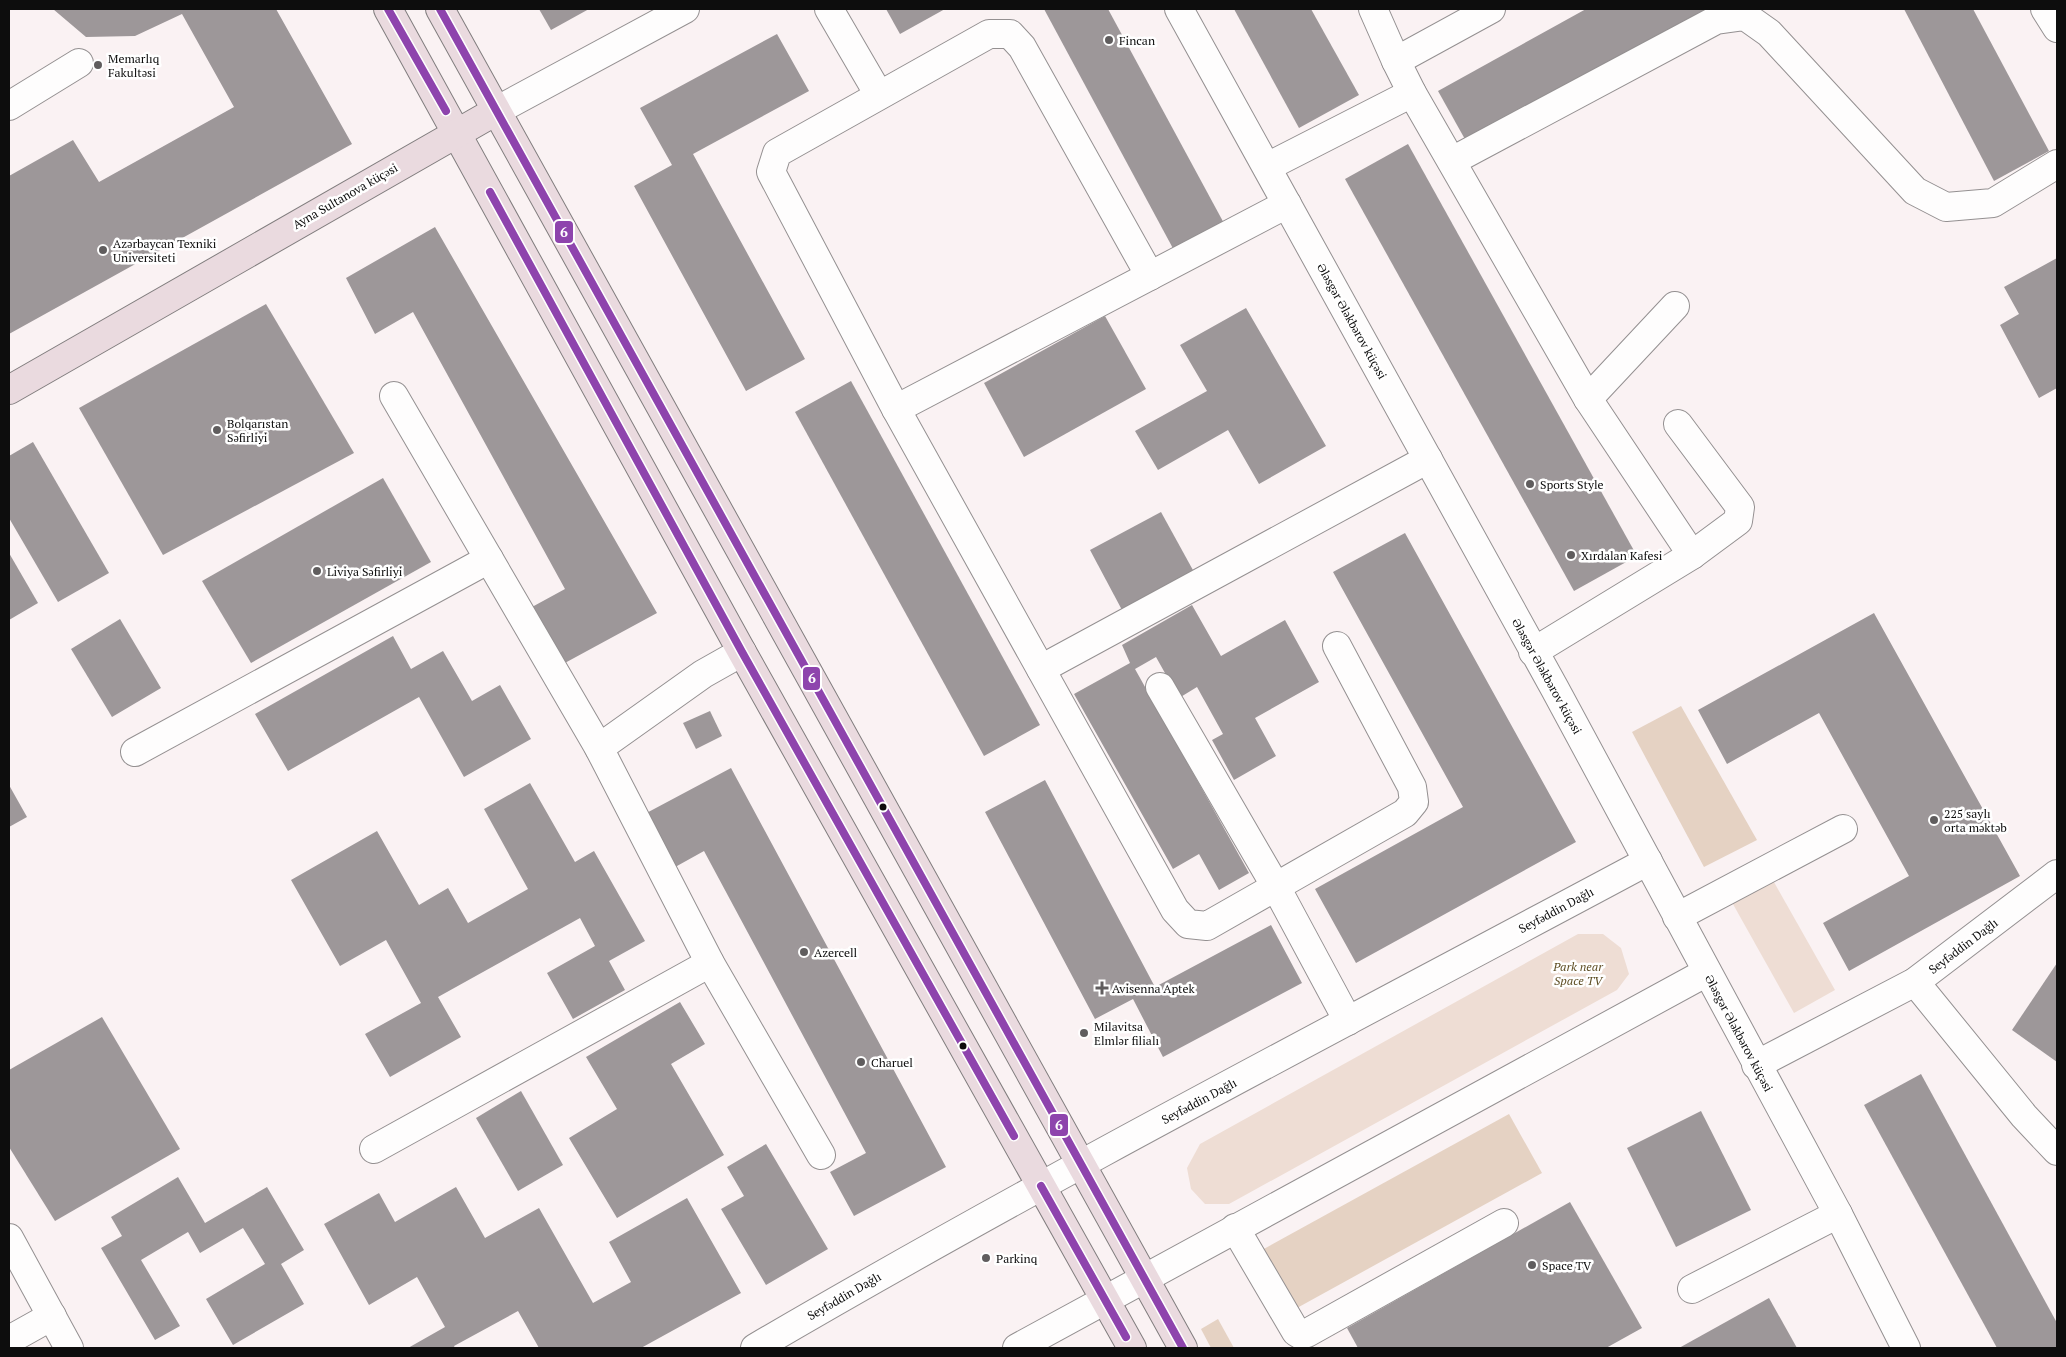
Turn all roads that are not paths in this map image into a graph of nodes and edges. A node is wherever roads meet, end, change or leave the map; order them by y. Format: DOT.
graph roads {
  1 [pos="388,9"];
  2 [pos="440,9"];
  3 [pos="685,9"];
  4 [pos="829,9"];
  5 [pos="1179,9"];
  6 [pos="1373,9"];
  7 [pos="1491,9"];
  8 [pos="2045,9"];
  9 [pos="2057,28"];
  10 [pos="1396,61"];
  11 [pos="79,63"];
  12 [pos="1412,92"];
  13 [pos="879,95"];
  14 [pos="9,106"];
  15 [pos="496,111"];
  16 [pos="457,132"];
  17 [pos="1452,161"];
  18 [pos="2057,164"];
  19 [pos="1267,167"];
  20 [pos="1287,204"];
  21 [pos="1150,276"];
  22 [pos="1675,306"];
  23 [pos="9,390"];
  24 [pos="394,396"];
  25 [pos="1588,399"];
  26 [pos="896,409"];
  27 [pos="1678,424"];
  28 [pos="1428,459"];
  29 [pos="1692,555"];
  30 [pos="489,558"];
  31 [pos="1337,646"];
  32 [pos="742,652"];
  33 [pos="1533,652"];
  34 [pos="1041,669"];
  35 [pos="1160,687"];
  36 [pos="600,748"];
  37 [pos="135,752"];
  38 [pos="1843,829"];
  39 [pos="1648,862"];
  40 [pos="2057,874"];
  41 [pos="1276,887"];
  42 [pos="1677,917"];
  43 [pos="710,963"];
  44 [pos="1706,972"];
  45 [pos="1915,982"];
  46 [pos="1348,1020"];
  47 [pos="1756,1065"];
  48 [pos="374,1148"];
  49 [pos="2057,1151"];
  50 [pos="821,1155"];
  51 [pos="1082,1164"];
  52 [pos="1041,1186"];
  53 [pos="1838,1214"];
  54 [pos="1504,1223"];
  55 [pos="1235,1228"];
  56 [pos="9,1238"];
  57 [pos="1145,1278"];
  58 [pos="1692,1289"];
  59 [pos="1104,1299"];
  60 [pos="52,1316"];
  61 [pos="9,1340"];
  62 [pos="69,1348"];
  63 [pos="755,1348"];
  64 [pos="1017,1348"];
  65 [pos="1132,1348"];
  66 [pos="1183,1348"];
  67 [pos="1906,1348"];
  1 -- 16 [label="main road"];
  2 -- 15 [label="main road"];
  3 -- 15 [label="street, Ayna Sultanova küçəsi"];
  4 -- 13 [label="street"];
  5 -- 19 [label="street, Ələsgər Ələkbərov küçəsi"];
  6 -- 10 [label="street"];
  7 -- 10 [label="street"];
  8 -- 9 [label="street"];
  10 -- 12 [label="street"];
  11 -- 14 [label="street"];
  12 -- 17 [label="street"];
  12 -- 19 [label="street"];
  13 -- 21 [label="street"];
  13 -- 26 [label="street"];
  15 -- 16 [label="main road, Ayna Sultanova küçəsi"];
  15 -- 51 [label="main road"];
  16 -- 23 [label="main road, Ayna Sultanova küçəsi"];
  16 -- 32 [label="main road"];
  17 -- 18 [label="street"];
  17 -- 25 [label="street"];
  19 -- 20 [label="street, Ələsgər Ələkbərov küçəsi"];
  20 -- 21 [label="street"];
  20 -- 28 [label="street, Ələsgər Ələkbərov küçəsi"];
  21 -- 26 [label="street"];
  22 -- 25 [label="street"];
  24 -- 30 [label="street"];
  25 -- 29 [label="street"];
  26 -- 34 [label="street"];
  27 -- 29 [label="street"];
  28 -- 33 [label="street, Ələsgər Ələkbərov küçəsi"];
  28 -- 34 [label="street"];
  29 -- 33 [label="street"];
  30 -- 36 [label="street"];
  30 -- 37 [label="street"];
  31 -- 41 [label="street"];
  32 -- 36 [label="street"];
  32 -- 52 [label="main road"];
  33 -- 39 [label="street, Ələsgər Ələkbərov küçəsi"];
  34 -- 41 [label="street"];
  35 -- 41 [label="street"];
  36 -- 43 [label="street"];
  38 -- 42 [label="street"];
  39 -- 42 [label="street, Ələsgər Ələkbərov küçəsi"];
  39 -- 46 [label="street, Seyfəddin Dağlı"];
  40 -- 45 [label="street, Seyfəddin Dağlı"];
  41 -- 46 [label="street"];
  42 -- 44 [label="street, Ələsgər Ələkbərov küçəsi"];
  43 -- 48 [label="street"];
  43 -- 50 [label="street"];
  44 -- 47 [label="street, Ələsgər Ələkbərov küçəsi"];
  44 -- 55 [label="street"];
  45 -- 47 [label="street, Seyfəddin Dağlı"];
  45 -- 49 [label="street"];
  46 -- 51 [label="street, Seyfəddin Dağlı"];
  47 -- 53 [label="street, Ələsgər Ələkbərov küçəsi"];
  51 -- 52 [label="street, Seyfəddin Dağlı"];
  51 -- 57 [label="main road"];
  52 -- 59 [label="main road"];
  52 -- 63 [label="street, Seyfəddin Dağlı"];
  53 -- 58 [label="street"];
  53 -- 67 [label="street, Ələsgər Ələkbərov küçəsi"];
  54 -- 55 [label="street"];
  55 -- 57 [label="street"];
  56 -- 60 [label="street"];
  57 -- 59 [label="street"];
  57 -- 66 [label="main road"];
  59 -- 64 [label="street"];
  59 -- 65 [label="main road"];
  60 -- 61 [label="street"];
  60 -- 62 [label="street"];
}
